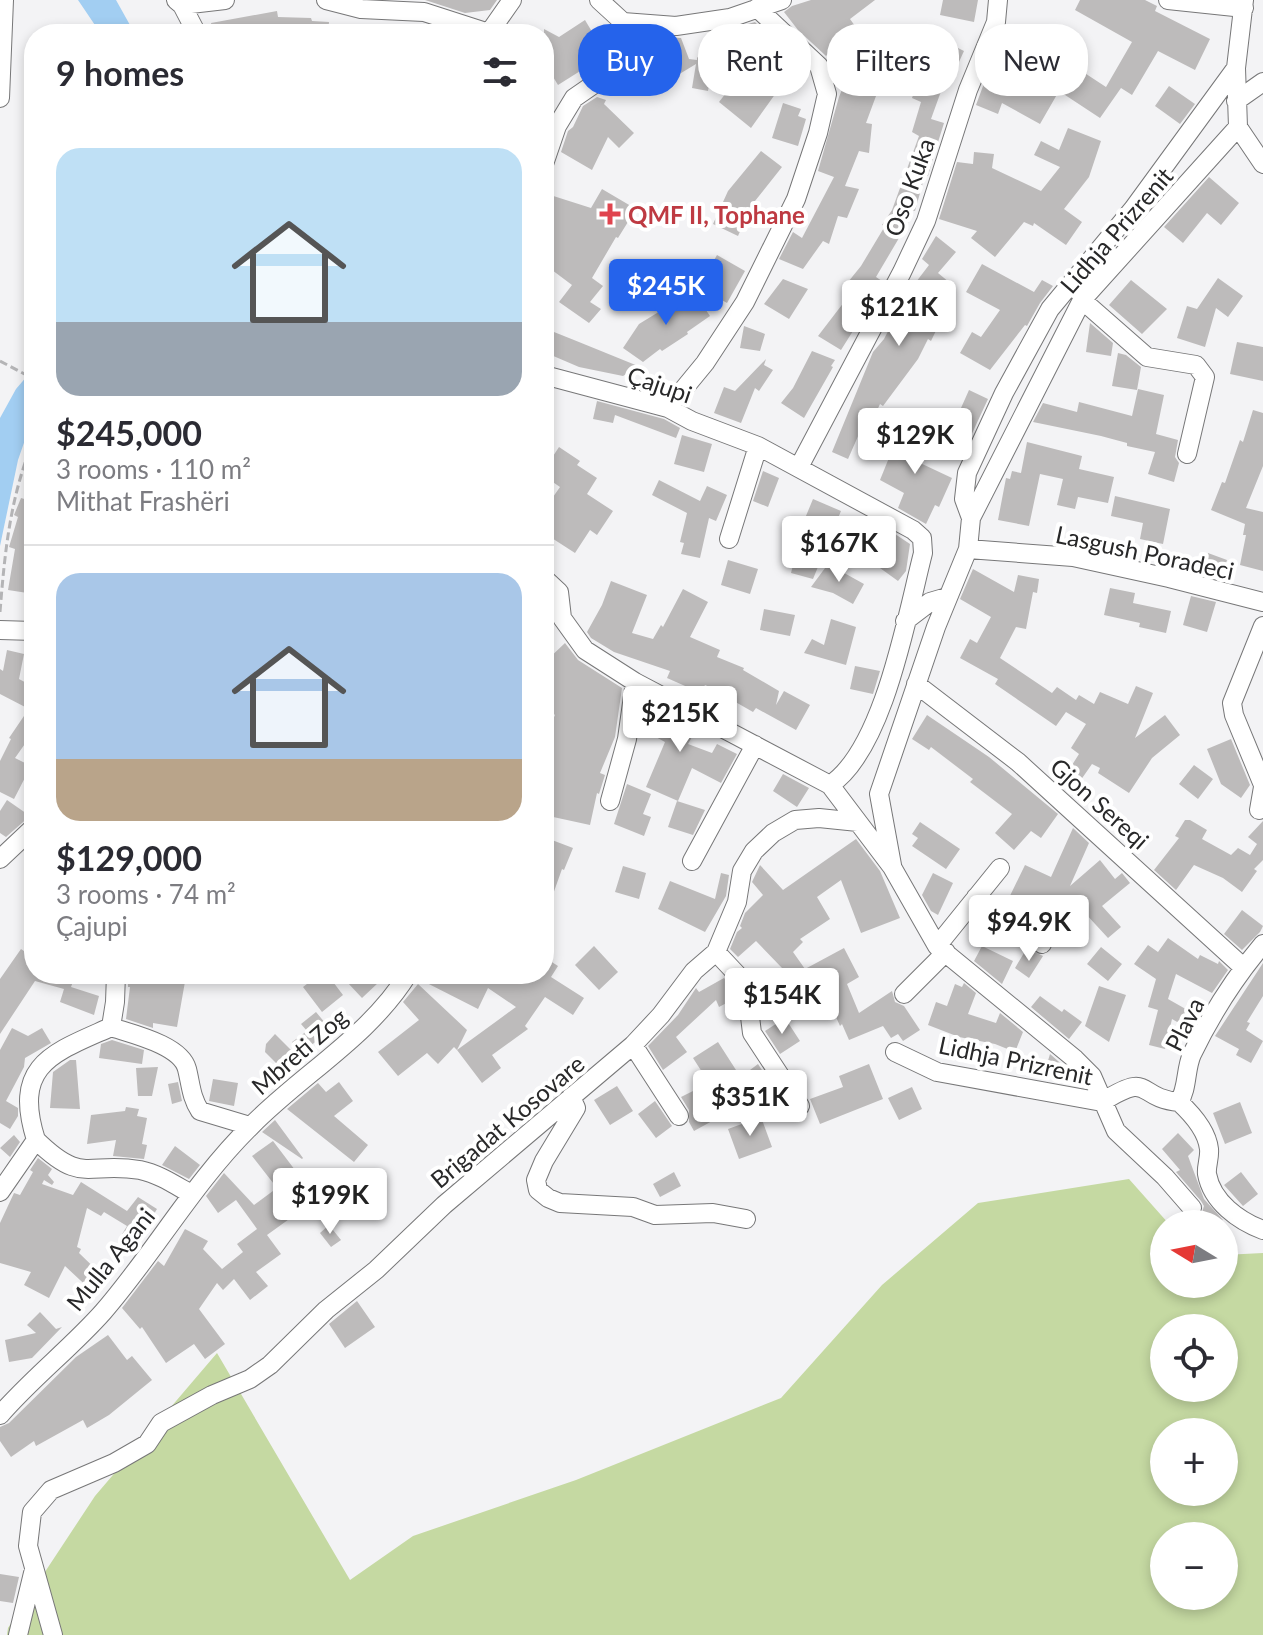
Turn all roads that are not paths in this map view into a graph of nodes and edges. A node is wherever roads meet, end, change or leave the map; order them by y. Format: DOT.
graph roads {
  1 [pos="4,0"];
  2 [pos="225,0"];
  3 [pos="326,0"];
  4 [pos="512,0"];
  5 [pos="599,0"];
  6 [pos="782,0"];
  7 [pos="998,0"];
  8 [pos="1168,0"];
  9 [pos="179,2"];
  10 [pos="1244,4"];
  11 [pos="419,6"];
  12 [pos="757,8"];
  13 [pos="620,12"];
  14 [pos="191,24"];
  15 [pos="464,24"];
  16 [pos="496,24"];
  17 [pos="2,62"];
  18 [pos="1236,62"];
  19 [pos="1263,82"];
  20 [pos="0,98"];
  21 [pos="1236,101"];
  22 [pos="1238,127"];
  23 [pos="554,135"];
  24 [pos="1263,164"];
  25 [pos="1082,300"];
  26 [pos="554,378"];
  27 [pos="668,408"];
  28 [pos="758,446"];
  29 [pos="1187,454"];
  30 [pos="799,467"];
  31 [pos="971,518"];
  32 [pos="729,539"];
  33 [pos="968,549"];
  34 [pos="554,587"];
  35 [pos="947,597"];
  36 [pos="1263,602"];
  37 [pos="905,621"];
  38 [pos="1263,626"];
  39 [pos="0,630"];
  40 [pos="24,631"];
  41 [pos="635,682"];
  42 [pos="916,684"];
  43 [pos="755,745"];
  44 [pos="830,785"];
  45 [pos="1263,786"];
  46 [pos="610,801"];
  47 [pos="1259,810"];
  48 [pos="858,822"];
  49 [pos="24,836"];
  50 [pos="0,859"];
  51 [pos="692,861"];
  52 [pos="892,867"];
  53 [pos="1000,868"];
  54 [pos="976,897"];
  55 [pos="1042,944"];
  56 [pos="1263,944"];
  57 [pos="942,949"];
  58 [pos="716,952"];
  59 [pos="1243,967"];
  60 [pos="116,984"];
  61 [pos="402,984"];
  62 [pos="904,994"];
  63 [pos="111,1027"];
  64 [pos="633,1045"];
  65 [pos="895,1052"];
  66 [pos="571,1097"];
  67 [pos="1102,1102"];
  68 [pos="1179,1102"];
  69 [pos="800,1106"];
  70 [pos="679,1116"];
  71 [pos="250,1126"];
  72 [pos="36,1140"];
  73 [pos="0,1192"];
  74 [pos="191,1194"];
  75 [pos="1192,1208"];
  76 [pos="746,1219"];
  77 [pos="1263,1230"];
  78 [pos="0,1415"];
  79 [pos="34,1571"];
  80 [pos="18,1635"];
  81 [pos="53,1635"];
  1 -- 17 [label="street"];
  2 -- 9 [label="street"];
  3 -- 11 [label="street"];
  4 -- 16 [label="street"];
  5 -- 13 [label="street"];
  6 -- 12 [label="street"];
  7 -- 30 [label="street, Oso Kuka"];
  8 -- 10 [label="street"];
  9 -- 14 [label="street"];
  10 -- 18 [label="street"];
  11 -- 15 [label="street"];
  12 -- 13 [label="street"];
  12 -- 27 [label="street"];
  13 -- 23 [label="street"];
  17 -- 20 [label="street"];
  18 -- 21 [label="street"];
  18 -- 31 [label="street"];
  19 -- 21 [label="street"];
  21 -- 22 [label="street"];
  22 -- 24 [label="street"];
  22 -- 25 [label="street, Lidhja Prizrenit"];
  25 -- 29 [label="street"];
  25 -- 31 [label="street, Lidhja Prizrenit"];
  26 -- 27 [label="street, Çajupi"];
  27 -- 28 [label="street, Çajupi"];
  28 -- 30 [label="street, Çajupi"];
  28 -- 32 [label="street"];
  30 -- 37 [label="street, Çajupi"];
  31 -- 33 [label="street, Lidhja Prizrenit"];
  33 -- 35 [label="street, Lidhja Prizrenit"];
  33 -- 36 [label="street, Lasgush Poradeci"];
  34 -- 41 [label="street"];
  35 -- 37 [label="street"];
  35 -- 42 [label="street, Lidhja Prizrenit"];
  37 -- 44 [label="street, Çajupi"];
  38 -- 45 [label="street"];
  39 -- 40 [label="street"];
  41 -- 43 [label="street"];
  41 -- 46 [label="street"];
  42 -- 52 [label="street, Lidhja Prizrenit"];
  42 -- 59 [label="street, Gjon Sereqi"];
  43 -- 44 [label="street"];
  43 -- 51 [label="street"];
  44 -- 48 [label="street, Lidhja Prizrenit"];
  45 -- 47 [label="street"];
  48 -- 52 [label="street, Lidhja Prizrenit"];
  48 -- 58 [label="street, Brigadat Kosovare"];
  49 -- 50 [label="street"];
  52 -- 57 [label="street, Lidhja Prizrenit"];
  53 -- 54 [label="street"];
  54 -- 55 [label="street"];
  54 -- 57 [label="street"];
  56 -- 59 [label="street, Plava"];
  57 -- 62 [label="street"];
  57 -- 67 [label="street, Lidhja Prizrenit"];
  58 -- 64 [label="street, Brigadat Kosovare"];
  58 -- 69 [label="street"];
  59 -- 68 [label="street, Plava"];
  60 -- 63 [label="street"];
  61 -- 71 [label="street, Mbreti Zog"];
  63 -- 71 [label="street"];
  63 -- 72 [label="street"];
  64 -- 66 [label="street, Brigadat Kosovare"];
  64 -- 70 [label="street"];
  65 -- 67 [label="street, Lidhja Prizrenit"];
  66 -- 76 [label="street"];
  66 -- 79 [label="street, Brigadat Kosovare"];
  67 -- 68 [label="street"];
  67 -- 75 [label="street"];
  68 -- 77 [label="street"];
  71 -- 74 [label="street, Mulla Agani"];
  72 -- 73 [label="street"];
  72 -- 74 [label="street"];
  74 -- 78 [label="street, Mulla Agani"];
  79 -- 80 [label="street"];
  79 -- 81 [label="street, Brigadat Kosovare"];
}
